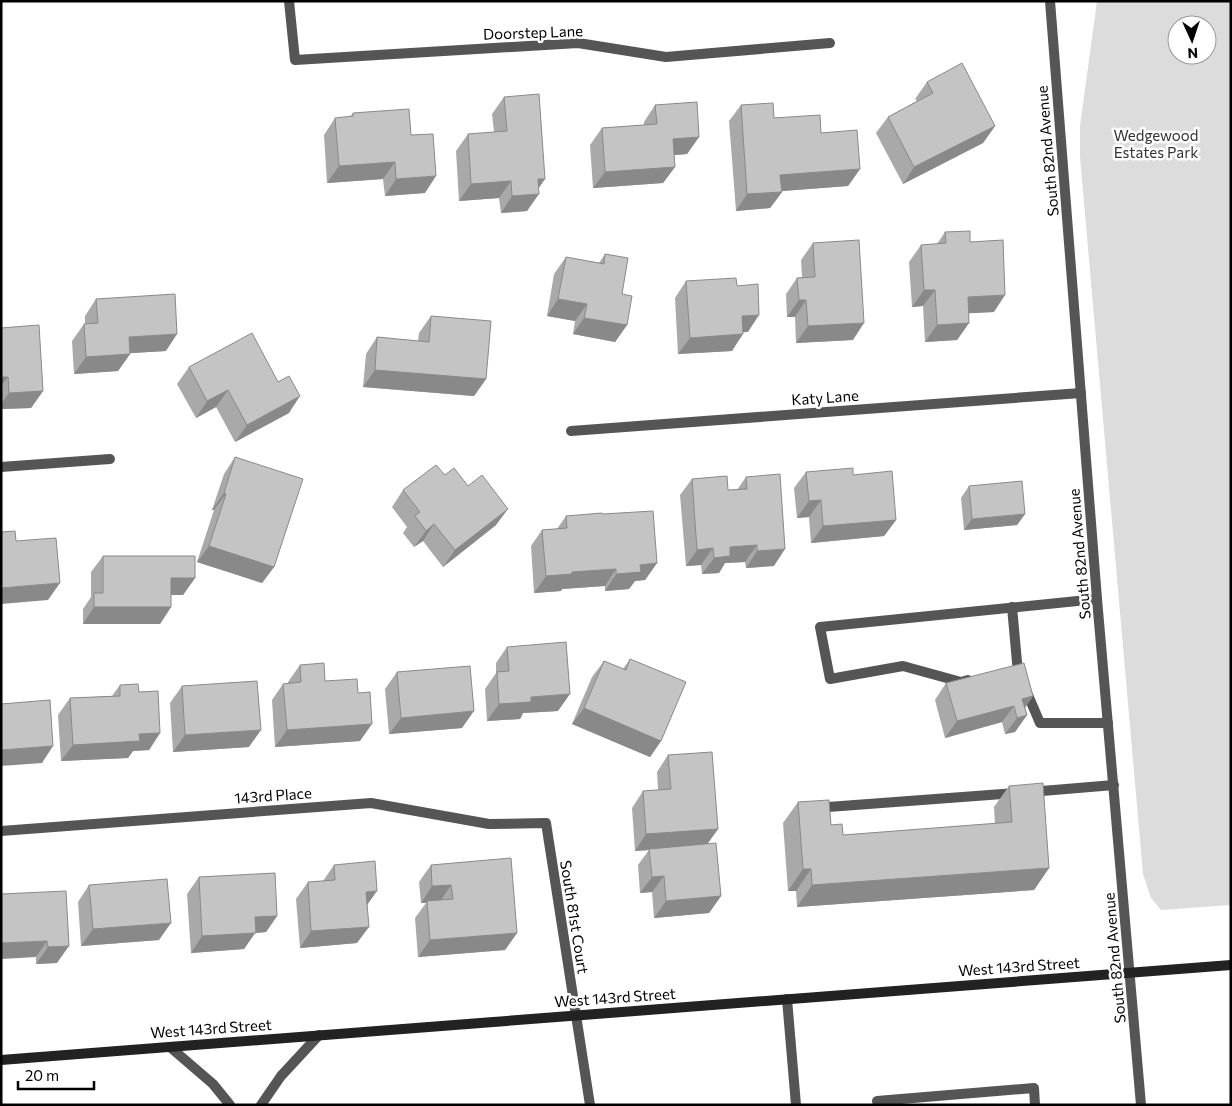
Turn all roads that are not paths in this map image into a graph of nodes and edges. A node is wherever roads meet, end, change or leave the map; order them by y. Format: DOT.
graph roads {
  1 [pos="289,1"];
  2 [pos="1050,1"];
  3 [pos="830,44"];
  4 [pos="1081,393"];
  5 [pos="571,431"];
  6 [pos="110,459"];
  7 [pos="1,467"];
  8 [pos="1097,599"];
  9 [pos="1012,607"];
  10 [pos="980,678"];
  11 [pos="1108,723"];
  12 [pos="1114,785"];
  13 [pos="828,807"];
  14 [pos="546,823"];
  15 [pos="1,830"];
  16 [pos="1231,965"];
  17 [pos="1131,973"];
  18 [pos="788,999"];
  19 [pos="575,1015"];
  20 [pos="319,1035"];
  21 [pos="170,1047"];
  22 [pos="1,1060"];
  23 [pos="230,1105"];
  24 [pos="262,1105"];
  25 [pos="590,1105"];
  26 [pos="796,1105"];
  27 [pos="878,1105"];
  28 [pos="1035,1105"];
  29 [pos="1141,1105"];
  1 -- 3 [label="street, Doorstep Lane"];
  2 -- 4 [label="street, South 82nd Avenue"];
  4 -- 5 [label="street, Katy Lane"];
  4 -- 8 [label="street, South 82nd Avenue"];
  6 -- 7 [label="street"];
  8 -- 9 [label="street"];
  8 -- 11 [label="street, South 82nd Avenue"];
  9 -- 10 [label="street"];
  9 -- 11 [label="street"];
  11 -- 12 [label="street, South 82nd Avenue"];
  12 -- 13 [label="street"];
  12 -- 17 [label="street, South 82nd Avenue"];
  14 -- 15 [label="street, 143rd Place"];
  14 -- 19 [label="street, South 81st Court"];
  16 -- 17 [label="main road, West 143rd Street"];
  17 -- 18 [label="main road, West 143rd Street"];
  17 -- 29 [label="street, South 82nd Avenue"];
  18 -- 19 [label="main road, West 143rd Street"];
  18 -- 26 [label="street"];
  19 -- 20 [label="main road, West 143rd Street"];
  19 -- 25 [label="street, South 81st Court"];
  20 -- 21 [label="main road, West 143rd Street"];
  20 -- 24 [label="street"];
  21 -- 22 [label="main road, West 143rd Street"];
  21 -- 23 [label="street"];
  27 -- 28 [label="street"];
}
